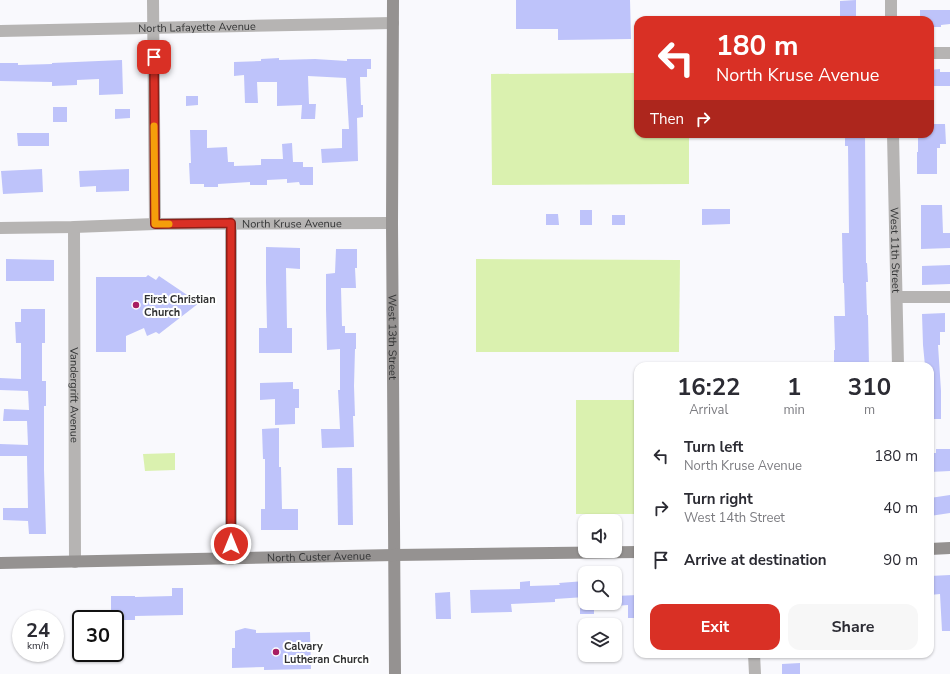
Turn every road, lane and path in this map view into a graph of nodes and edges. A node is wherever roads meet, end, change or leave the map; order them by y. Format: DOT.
graph roads {
  1 [pos="153,0"];
  2 [pos="393,0"];
  3 [pos="891,0"];
  4 [pos="891,16"];
  5 [pos="393,23"];
  6 [pos="153,28"];
  7 [pos="0,31"];
  8 [pos="934,53"];
  9 [pos="950,53"];
  10 [pos="894,138"];
  11 [pos="392,222"];
  12 [pos="231,223"];
  13 [pos="155,224"];
  14 [pos="74,227"];
  15 [pos="0,228"];
  16 [pos="897,297"];
  17 [pos="950,297"];
  18 [pos="898,362"];
  19 [pos="950,548"];
  20 [pos="934,549"];
  21 [pos="634,552"];
  22 [pos="395,555"];
  23 [pos="231,559"];
  24 [pos="75,562"];
  25 [pos="0,563"];
  26 [pos="754,658"];
  27 [pos="395,674"];
  28 [pos="754,674"];
  1 -- 6 [label="street"];
  2 -- 5 [label="main road, West 13th Street"];
  3 -- 4 [label="street"];
  5 -- 6 [label="street, North Lafayette Avenue"];
  5 -- 11 [label="main road, West 13th Street"];
  6 -- 7 [label="street, North Lafayette Avenue"];
  6 -- 13 [label="street"];
  8 -- 9 [label="street"];
  10 -- 16 [label="street, West 11th Street"];
  11 -- 12 [label="street, North Kruse Avenue"];
  11 -- 22 [label="main road, West 13th Street"];
  12 -- 13 [label="street, North Kruse Avenue"];
  12 -- 23 [label="street"];
  13 -- 14 [label="street, North Kruse Avenue"];
  14 -- 15 [label="street, North Kruse Avenue"];
  14 -- 24 [label="street, Vandergrift Avenue"];
  16 -- 17 [label="street"];
  16 -- 18 [label="street, West 11th Street"];
  19 -- 20 [label="main road"];
  21 -- 22 [label="main road, North Custer Avenue"];
  22 -- 23 [label="main road, North Custer Avenue"];
  22 -- 27 [label="main road, West 13th Street"];
  23 -- 24 [label="main road, North Custer Avenue"];
  24 -- 25 [label="main road, North Custer Avenue"];
  26 -- 28 [label="street"];
}
